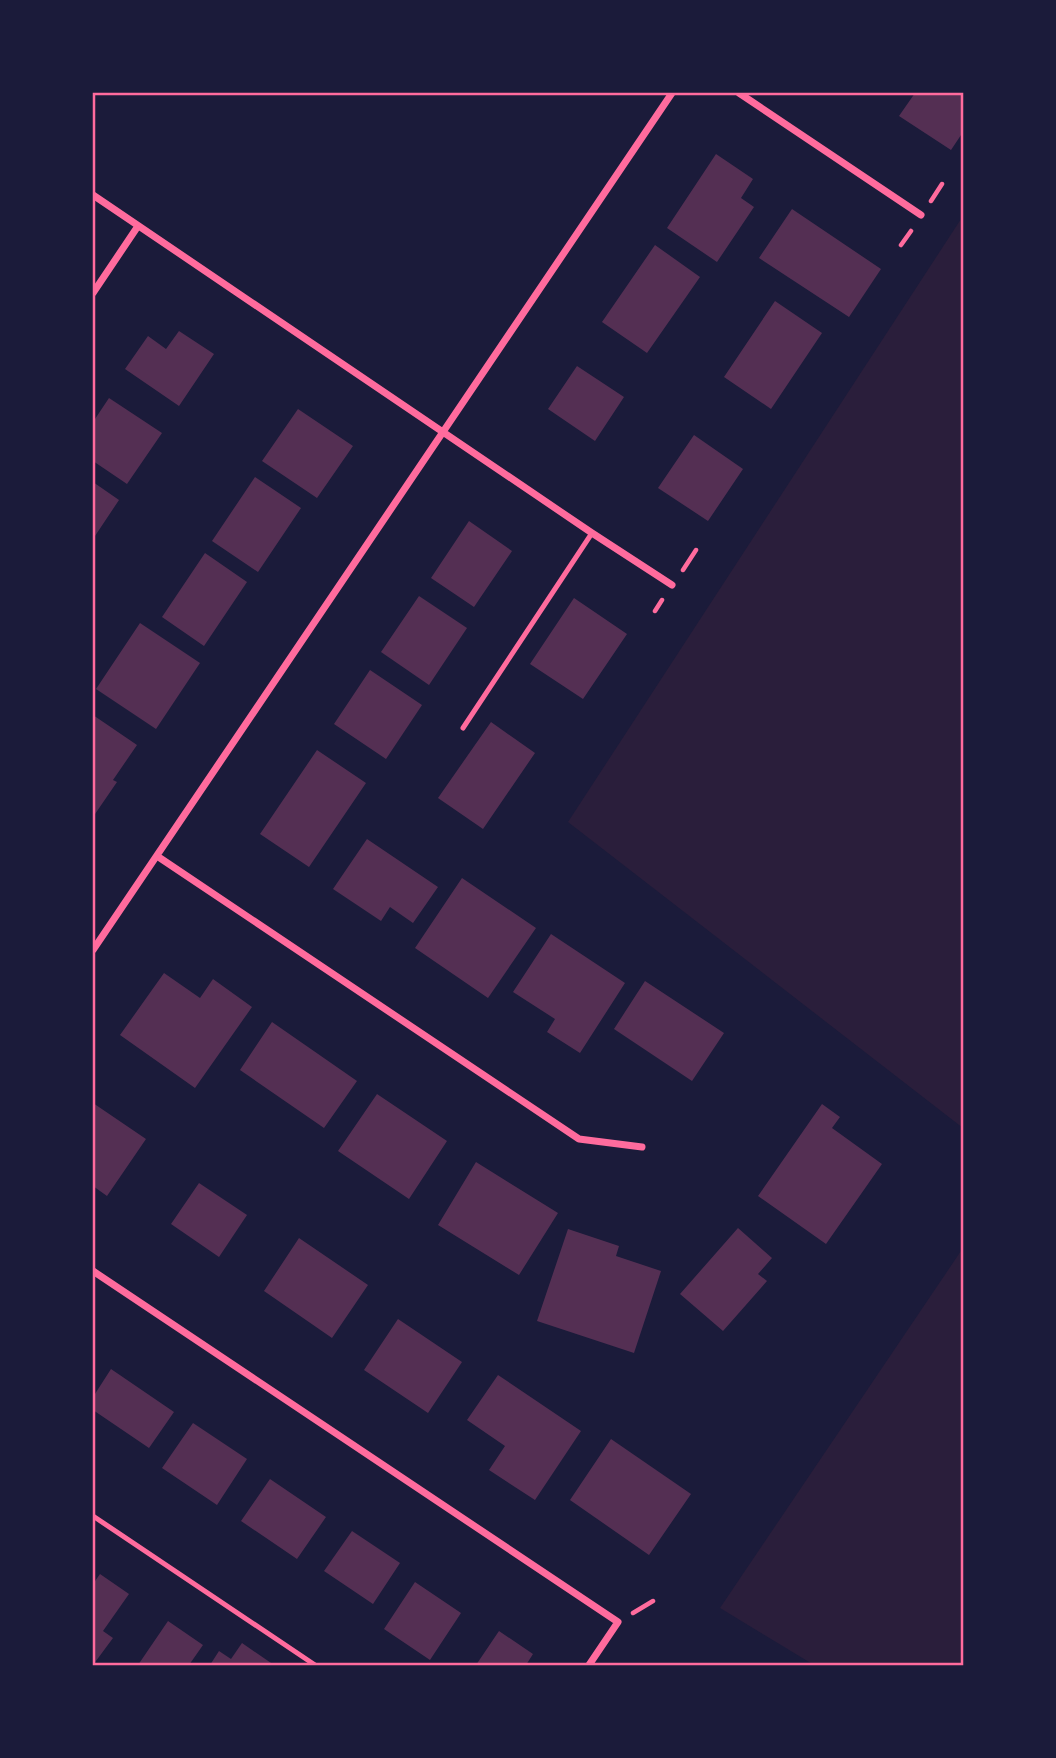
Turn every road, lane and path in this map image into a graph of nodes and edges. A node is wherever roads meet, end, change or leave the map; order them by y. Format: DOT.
graph roads {
  1 [pos="672,93"];
  2 [pos="739,93"];
  3 [pos="93,195"];
  4 [pos="921,215"];
  5 [pos="138,226"];
  6 [pos="93,293"];
  7 [pos="442,431"];
  8 [pos="592,533"];
  9 [pos="672,585"];
  10 [pos="463,728"];
  11 [pos="157,856"];
  12 [pos="93,950"];
  13 [pos="642,1147"];
  14 [pos="93,1271"];
  15 [pos="93,1516"];
  16 [pos="315,1665"];
  17 [pos="589,1665"];
  1 -- 7 [label="street"];
  2 -- 4 [label="street"];
  3 -- 5 [label="street"];
  5 -- 6 [label="street"];
  5 -- 7 [label="street"];
  7 -- 8 [label="street"];
  7 -- 11 [label="street"];
  8 -- 9 [label="street"];
  8 -- 10 [label="lane"];
  11 -- 12 [label="street"];
  11 -- 13 [label="street"];
  14 -- 17 [label="street"];
  15 -- 16 [label="lane"];
}
